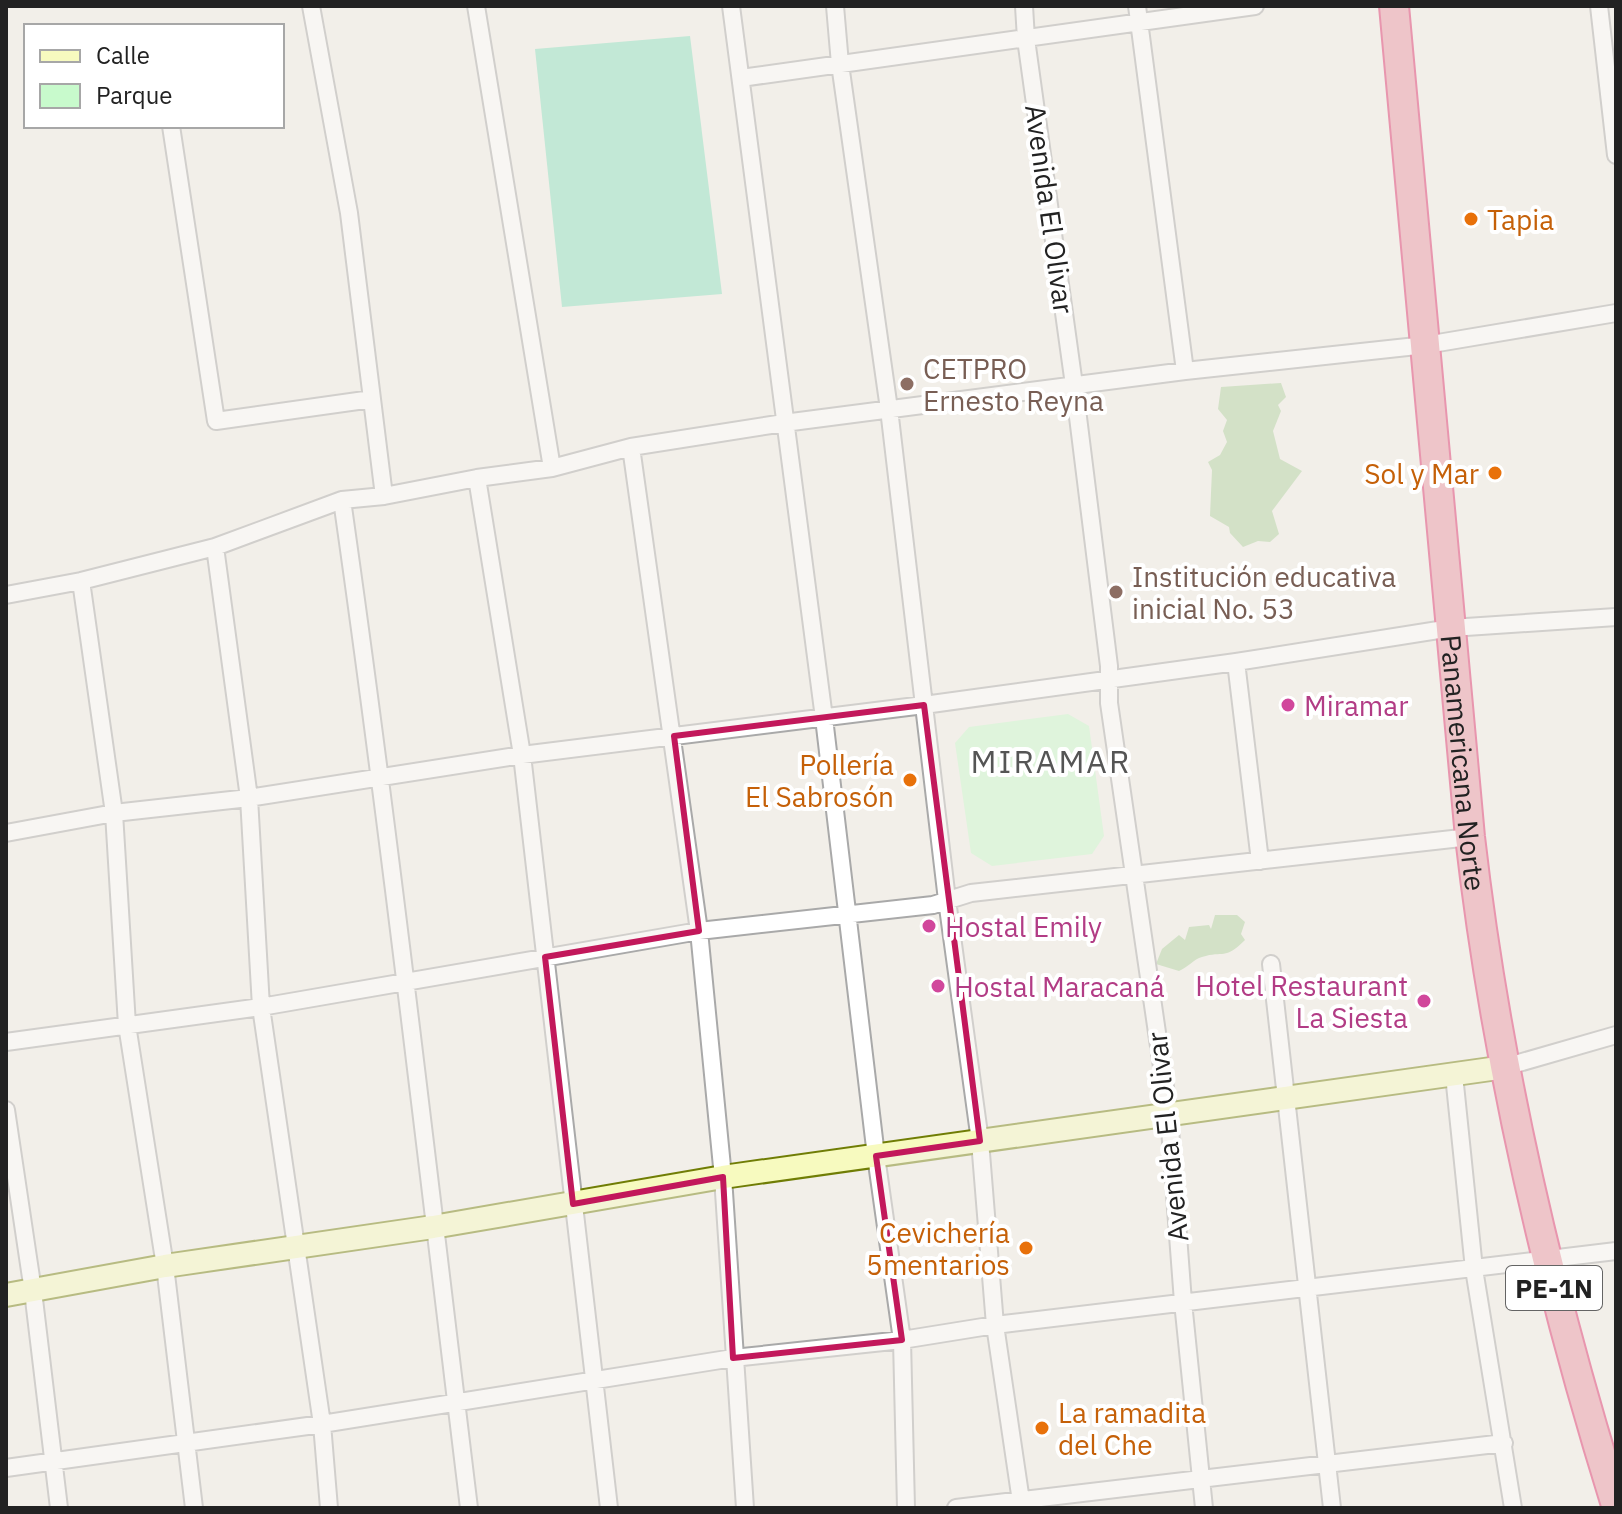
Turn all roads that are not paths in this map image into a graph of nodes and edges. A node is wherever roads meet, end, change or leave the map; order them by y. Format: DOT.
graph roads {
  1 [pos="311,6"];
  2 [pos="476,6"];
  3 [pos="731,6"];
  4 [pos="835,6"];
  5 [pos="1024,6"];
  6 [pos="1255,6"];
  7 [pos="1394,6"];
  8 [pos="1599,6"];
  9 [pos="1138,14"];
  10 [pos="1026,39"];
  11 [pos="840,64"];
  12 [pos="741,78"];
  13 [pos="171,128"];
  14 [pos="1616,155"];
  15 [pos="1616,313"];
  16 [pos="1426,345"];
  17 [pos="1185,371"];
  18 [pos="1074,385"];
  19 [pos="372,399"];
  20 [pos="889,409"];
  21 [pos="784,423"];
  22 [pos="631,447"];
  23 [pos="552,468"];
  24 [pos="477,478"];
  25 [pos="384,496"];
  26 [pos="342,500"];
  27 [pos="215,547"];
  28 [pos="81,581"];
  29 [pos="6,595"];
  30 [pos="1616,617"];
  31 [pos="1451,628"];
  32 [pos="1236,662"];
  33 [pos="1109,680"];
  34 [pos="924,705"];
  35 [pos="824,718"];
  36 [pos="674,736"];
  37 [pos="522,755"];
  38 [pos="381,778"];
  39 [pos="249,798"];
  40 [pos="114,813"];
  41 [pos="6,833"];
  42 [pos="1470,837"];
  43 [pos="1260,861"];
  44 [pos="1134,875"];
  45 [pos="947,900"];
  46 [pos="847,914"];
  47 [pos="699,931"];
  48 [pos="545,957"];
  49 [pos="1271,964"];
  50 [pos="405,982"];
  51 [pos="261,1007"];
  52 [pos="127,1025"];
  53 [pos="1616,1035"];
  54 [pos="6,1042"];
  55 [pos="1505,1067"];
  56 [pos="1454,1075"];
  57 [pos="1287,1098"];
  58 [pos="6,1110"];
  59 [pos="1169,1115"];
  60 [pos="980,1141"];
  61 [pos="876,1156"];
  62 [pos="723,1177"];
  63 [pos="573,1204"];
  64 [pos="433,1227"];
  65 [pos="296,1247"];
  66 [pos="1616,1251"];
  67 [pos="1545,1259"];
  68 [pos="165,1266"];
  69 [pos="1474,1269"];
  70 [pos="1308,1288"];
  71 [pos="33,1291"];
  72 [pos="6,1295"];
  73 [pos="1183,1302"];
  74 [pos="995,1325"];
  75 [pos="902,1340"];
  76 [pos="733,1358"];
  77 [pos="596,1379"];
  78 [pos="456,1401"];
  79 [pos="322,1424"];
  80 [pos="185,1441"];
  81 [pos="1504,1443"];
  82 [pos="53,1461"];
  83 [pos="1326,1464"];
  84 [pos="6,1468"];
  85 [pos="1200,1479"];
  86 [pos="1022,1504"];
  87 [pos="1616,1505"];
  88 [pos="59,1508"];
  89 [pos="194,1508"];
  90 [pos="329,1508"];
  91 [pos="469,1508"];
  92 [pos="609,1508"];
  93 [pos="745,1508"];
  94 [pos="906,1508"];
  95 [pos="956,1508"];
  96 [pos="1204,1508"];
  97 [pos="1332,1508"];
  98 [pos="1513,1508"];
  1 -- 19 [label="street"];
  2 -- 23 [label="street"];
  3 -- 12 [label="street"];
  4 -- 11 [label="street"];
  5 -- 10 [label="street, Avenida El Olivar"];
  6 -- 9 [label="street"];
  7 -- 16 [label="highway, Panamericana Norte / PE-1N"];
  8 -- 14 [label="street"];
  9 -- 10 [label="street"];
  9 -- 17 [label="street"];
  10 -- 11 [label="street"];
  10 -- 18 [label="street, Avenida El Olivar"];
  11 -- 12 [label="street"];
  11 -- 20 [label="street"];
  12 -- 21 [label="street"];
  13 -- 19 [label="street"];
  15 -- 16 [label="street"];
  16 -- 17 [label="street"];
  16 -- 31 [label="highway, Panamericana Norte / PE-1N"];
  17 -- 18 [label="street"];
  18 -- 20 [label="street"];
  18 -- 33 [label="street, Avenida El Olivar"];
  19 -- 25 [label="street"];
  20 -- 21 [label="street"];
  20 -- 34 [label="street"];
  21 -- 22 [label="street"];
  21 -- 35 [label="street"];
  22 -- 23 [label="street"];
  22 -- 36 [label="street"];
  23 -- 24 [label="street"];
  24 -- 25 [label="street"];
  24 -- 37 [label="street"];
  25 -- 26 [label="street"];
  26 -- 27 [label="street"];
  26 -- 38 [label="street"];
  27 -- 28 [label="street"];
  27 -- 39 [label="street"];
  28 -- 29 [label="street"];
  28 -- 40 [label="street"];
  30 -- 31 [label="street"];
  31 -- 32 [label="street"];
  31 -- 42 [label="highway, Panamericana Norte / PE-1N"];
  32 -- 33 [label="street"];
  32 -- 43 [label="street"];
  33 -- 34 [label="street"];
  33 -- 44 [label="street, Avenida El Olivar"];
  34 -- 35 [label="street"];
  34 -- 45 [label="street"];
  35 -- 36 [label="street"];
  35 -- 46 [label="street"];
  36 -- 37 [label="street"];
  36 -- 47 [label="street"];
  37 -- 38 [label="street"];
  37 -- 48 [label="street"];
  38 -- 39 [label="street"];
  38 -- 50 [label="street"];
  39 -- 40 [label="street"];
  39 -- 51 [label="street"];
  40 -- 41 [label="street"];
  40 -- 52 [label="street"];
  42 -- 43 [label="street"];
  42 -- 55 [label="highway, Panamericana Norte / PE-1N"];
  43 -- 44 [label="street"];
  44 -- 45 [label="street"];
  44 -- 59 [label="street, Avenida El Olivar"];
  45 -- 46 [label="street"];
  45 -- 60 [label="street"];
  46 -- 47 [label="street"];
  46 -- 61 [label="street"];
  47 -- 48 [label="street"];
  47 -- 62 [label="street"];
  48 -- 50 [label="street"];
  48 -- 63 [label="street"];
  49 -- 57 [label="street"];
  50 -- 51 [label="street"];
  50 -- 64 [label="street"];
  51 -- 52 [label="street"];
  51 -- 65 [label="street"];
  52 -- 54 [label="street"];
  52 -- 68 [label="street"];
  53 -- 55 [label="street"];
  55 -- 56 [label="street"];
  55 -- 67 [label="highway, Panamericana Norte / PE-1N"];
  56 -- 57 [label="street"];
  56 -- 69 [label="street"];
  57 -- 59 [label="street"];
  57 -- 70 [label="street"];
  58 -- 71 [label="street"];
  59 -- 60 [label="street"];
  59 -- 73 [label="street, Avenida El Olivar"];
  60 -- 61 [label="street"];
  60 -- 74 [label="street"];
  61 -- 62 [label="street"];
  61 -- 75 [label="street"];
  62 -- 63 [label="street"];
  62 -- 76 [label="street"];
  63 -- 64 [label="street"];
  63 -- 77 [label="street"];
  64 -- 65 [label="street"];
  64 -- 78 [label="street"];
  65 -- 68 [label="street"];
  65 -- 79 [label="street"];
  66 -- 67 [label="street"];
  67 -- 69 [label="street"];
  67 -- 87 [label="highway, Panamericana Norte / PE-1N"];
  68 -- 71 [label="street"];
  68 -- 80 [label="street"];
  69 -- 70 [label="street"];
  69 -- 81 [label="street"];
  70 -- 73 [label="street"];
  70 -- 83 [label="street"];
  71 -- 72 [label="street"];
  71 -- 82 [label="street"];
  73 -- 74 [label="street"];
  73 -- 85 [label="street, Avenida El Olivar"];
  74 -- 75 [label="street"];
  74 -- 86 [label="street"];
  75 -- 76 [label="street"];
  75 -- 94 [label="street"];
  76 -- 77 [label="street"];
  76 -- 93 [label="street"];
  77 -- 78 [label="street"];
  77 -- 92 [label="street"];
  78 -- 79 [label="street"];
  78 -- 91 [label="street"];
  79 -- 80 [label="street"];
  79 -- 90 [label="street"];
  80 -- 82 [label="street"];
  80 -- 89 [label="street"];
  81 -- 83 [label="street"];
  81 -- 98 [label="street"];
  82 -- 84 [label="street"];
  82 -- 88 [label="street"];
  83 -- 85 [label="street"];
  83 -- 97 [label="street"];
  85 -- 86 [label="street"];
  85 -- 96 [label="street, Avenida El Olivar"];
  86 -- 95 [label="street"];
}
